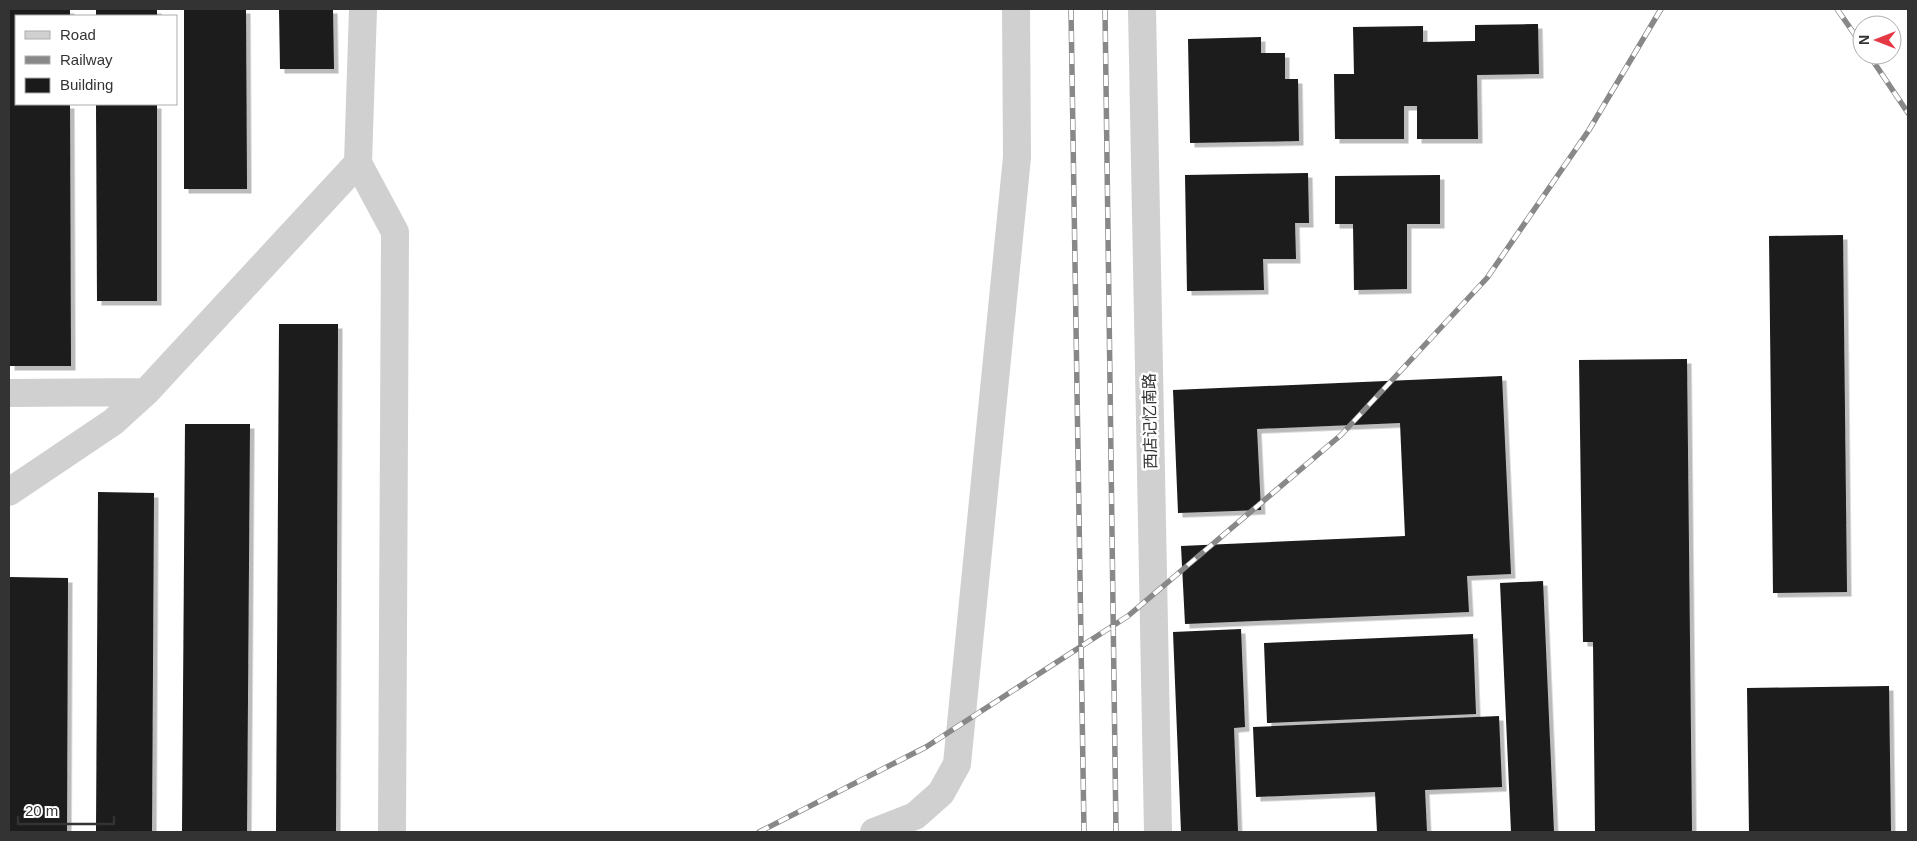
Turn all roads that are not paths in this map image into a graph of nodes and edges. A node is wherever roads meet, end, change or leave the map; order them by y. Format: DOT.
graph roads {
  1 [pos="363,9"];
  2 [pos="1016,9"];
  3 [pos="1142,9"];
  4 [pos="358,163"];
  5 [pos="146,392"];
  6 [pos="9,393"];
  7 [pos="9,492"];
  8 [pos="392,832"];
  9 [pos="874,832"];
  10 [pos="1158,832"];
  1 -- 4 [label="street"];
  2 -- 9 [label="street"];
  3 -- 10 [label="street, 西店记忆南路"];
  4 -- 5 [label="street"];
  4 -- 8 [label="street"];
  5 -- 6 [label="street"];
  5 -- 7 [label="street"];
}
